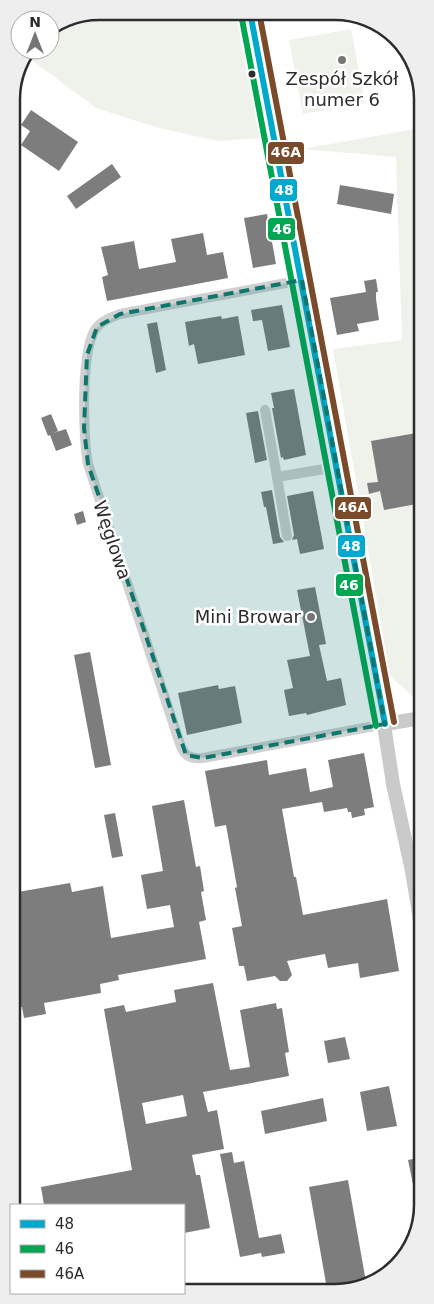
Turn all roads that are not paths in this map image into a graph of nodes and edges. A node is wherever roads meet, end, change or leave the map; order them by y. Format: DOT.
graph roads {
  1 [pos="252,20"];
  2 [pos="302,280"];
  3 [pos="264,410"];
  4 [pos="336,467"];
  5 [pos="277,477"];
  6 [pos="287,536"];
  7 [pos="414,719"];
  8 [pos="385,724"];
  9 [pos="414,883"];
  1 -- 2 [label="street"];
  2 -- 4 [label="street"];
  2 -- 8 [label="street, Węglowa"];
  3 -- 5 [label="street"];
  4 -- 5 [label="street"];
  4 -- 8 [label="street"];
  5 -- 6 [label="street"];
  7 -- 8 [label="street"];
  8 -- 9 [label="street"];
}
